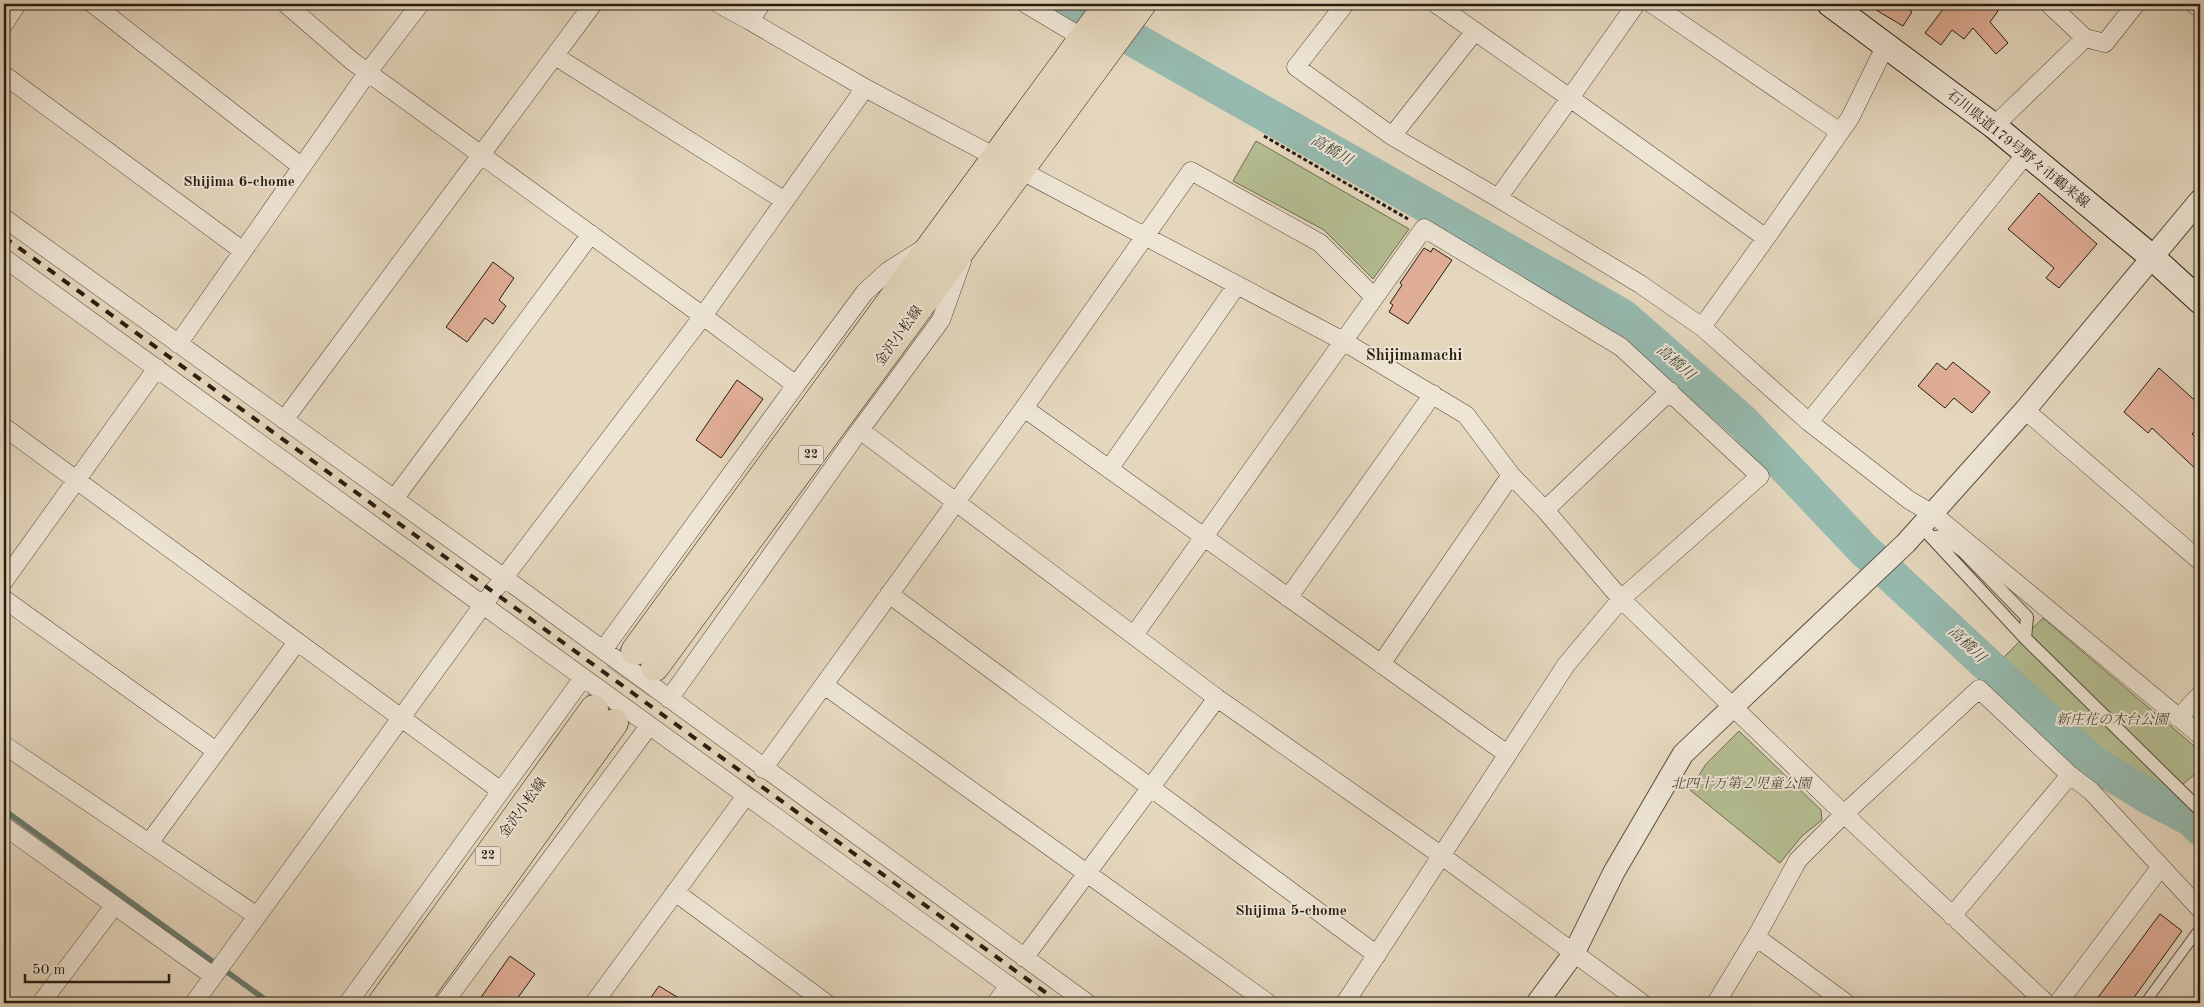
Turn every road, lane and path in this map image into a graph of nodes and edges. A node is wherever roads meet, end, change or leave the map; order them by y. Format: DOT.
graph roads {
  1 [pos="17,4"];
  2 [pos="93,4"];
  3 [pos="286,4"];
  4 [pos="420,4"];
  5 [pos="593,4"];
  6 [pos="719,4"];
  7 [pos="761,4"];
  8 [pos="1026,4"];
  9 [pos="1108,4"];
  10 [pos="1345,4"];
  11 [pos="1436,4"];
  12 [pos="1636,4"];
  13 [pos="1652,4"];
  14 [pos="1830,4"];
  15 [pos="2049,4"];
  16 [pos="2136,4"];
  17 [pos="2194,4"];
  18 [pos="2200,8"];
  19 [pos="1136,12"];
  20 [pos="750,21"];
  21 [pos="4,24"];
  22 [pos="1475,31"];
  23 [pos="1085,35"];
  24 [pos="2085,38"];
  25 [pos="1886,45"];
  26 [pos="554,56"];
  27 [pos="368,72"];
  28 [pos="4,75"];
  29 [pos="865,88"];
  30 [pos="1570,98"];
  31 [pos="1994,126"];
  32 [pos="1840,132"];
  33 [pos="1264,136"];
  34 [pos="1392,136"];
  35 [pos="480,153"];
  36 [pos="2026,154"];
  37 [pos="997,156"];
  38 [pos="302,168"];
  39 [pos="1021,170"];
  40 [pos="1498,198"];
  41 [pos="2200,200"];
  42 [pos="785,201"];
  43 [pos="4,218"];
  44 [pos="1424,228"];
  45 [pos="591,234"];
  46 [pos="1146,237"];
  47 [pos="1766,238"];
  48 [pos="939,239"];
  49 [pos="967,244"];
  50 [pos="243,251"];
  51 [pos="4,258"];
  52 [pos="2153,258"];
  53 [pos="1237,285"];
  54 [pos="1374,297"];
  55 [pos="2200,301"];
  56 [pos="703,316"];
  57 [pos="1702,327"];
  58 [pos="1343,342"];
  59 [pos="178,344"];
  60 [pos="157,368"];
  61 [pos="796,385"];
  62 [pos="1670,391"];
  63 [pos="1434,394"];
  64 [pos="1024,408"];
  65 [pos="2025,410"];
  66 [pos="284,420"];
  67 [pos="1809,422"];
  68 [pos="4,427"];
  69 [pos="860,430"];
  70 [pos="1109,469"];
  71 [pos="1511,475"];
  72 [pos="77,479"];
  73 [pos="394,499"];
  74 [pos="956,502"];
  75 [pos="1545,510"];
  76 [pos="1929,526"];
  77 [pos="1203,536"];
  78 [pos="2200,560"];
  79 [pos="503,577"];
  80 [pos="4,581"];
  81 [pos="889,594"];
  82 [pos="1288,598"];
  83 [pos="4,599"];
  84 [pos="1621,599"];
  85 [pos="483,605"];
  86 [pos="1134,635"];
  87 [pos="298,642"];
  88 [pos="603,650"];
  89 [pos="1381,664"];
  90 [pos="583,678"];
  91 [pos="824,685"];
  92 [pos="2200,695"];
  93 [pos="1217,698"];
  94 [pos="669,699"];
  95 [pos="1733,708"];
  96 [pos="2178,718"];
  97 [pos="401,719"];
  98 [pos="649,726"];
  99 [pos="2200,736"];
  100 [pos="4,745"];
  101 [pos="216,751"];
  102 [pos="1507,754"];
  103 [pos="763,769"];
  104 [pos="2070,775"];
  105 [pos="1150,788"];
  106 [pos="501,791"];
  107 [pos="745,797"];
  108 [pos="2200,810"];
  109 [pos="1844,814"];
  110 [pos="5,829"];
  111 [pos="148,843"];
  112 [pos="1442,856"];
  113 [pos="2160,868"];
  114 [pos="1087,874"];
  115 [pos="676,892"];
  116 [pos="114,906"];
  117 [pos="2200,909"];
  118 [pos="257,916"];
  119 [pos="1952,916"];
  120 [pos="2200,928"];
  121 [pos="1756,937"];
  122 [pos="1574,953"];
  123 [pos="1377,955"];
  124 [pos="1024,958"];
  125 [pos="218,969"];
  126 [pos="1009,985"];
  127 [pos="41,1003"];
  128 [pos="194,1003"];
  129 [pos="348,1003"];
  130 [pos="382,1003"];
  131 [pos="413,1003"];
  132 [pos="444,1003"];
  133 [pos="594,1003"];
  134 [pos="826,1003"];
  135 [pos="996,1003"];
  136 [pos="1033,1003"];
  137 [pos="1086,1003"];
  138 [pos="1268,1003"];
  139 [pos="1346,1003"];
  140 [pos="1537,1003"];
  141 [pos="1642,1003"];
  142 [pos="1716,1003"];
  143 [pos="1846,1003"];
  144 [pos="2046,1003"];
  145 [pos="2058,1003"];
  146 [pos="2145,1003"];
  1 -- 21 [label="street"];
  2 -- 38 [label="street"];
  3 -- 27 [label="street"];
  4 -- 27 [label="street"];
  5 -- 26 [label="street"];
  6 -- 20 [label="street"];
  7 -- 20 [label="street"];
  8 -- 23 [label="street"];
  9 -- 23 [label="main road, 22"];
  10 -- 34 [label="street"];
  11 -- 22 [label="street"];
  12 -- 30 [label="street"];
  13 -- 32 [label="street"];
  14 -- 25 [label="main road, 石川県道179号野々市鶴来線"];
  15 -- 24 [label="street"];
  16 -- 24 [label="street"];
  17 -- 18 [label="street"];
  19 -- 39 [label="main road, 金沢小松線 / 22"];
  20 -- 29 [label="street"];
  22 -- 30 [label="street"];
  22 -- 34 [label="street"];
  23 -- 37 [label="main road, 金沢小松線 / 22"];
  24 -- 31 [label="street"];
  25 -- 31 [label="main road, 石川県道179号野々市鶴来線"];
  25 -- 32 [label="street"];
  26 -- 35 [label="street"];
  26 -- 42 [label="street"];
  27 -- 35 [label="street"];
  27 -- 38 [label="street"];
  28 -- 50 [label="street"];
  29 -- 37 [label="street"];
  29 -- 42 [label="street"];
  30 -- 40 [label="street"];
  30 -- 47 [label="street"];
  31 -- 36 [label="main road, 石川県道179号野々市鶴来線"];
  32 -- 47 [label="street"];
  33 -- 44 [label="path"];
  34 -- 40 [label="street"];
  35 -- 45 [label="street"];
  35 -- 66 [label="street"];
  36 -- 52 [label="main road, 石川県道179号野々市鶴来線"];
  36 -- 67 [label="street"];
  37 -- 39 [label="street"];
  37 -- 48 [label="main road, 金沢小松線 / 22"];
  38 -- 50 [label="street"];
  39 -- 46 [label="street"];
  39 -- 49 [label="main road, 金沢小松線 / 22"];
  40 -- 57 [label="street"];
  41 -- 52 [label="street"];
  42 -- 56 [label="street"];
  43 -- 59 [label="street"];
  44 -- 54 [label="street"];
  44 -- 62 [label="street"];
  45 -- 56 [label="street"];
  45 -- 73 [label="street"];
  46 -- 53 [label="street"];
  46 -- 54 [label="street"];
  46 -- 64 [label="street"];
  47 -- 57 [label="street"];
  48 -- 49 [label="main road, 金沢小松線 / 22"];
  48 -- 61 [label="street"];
  49 -- 69 [label="street"];
  50 -- 59 [label="street"];
  51 -- 60 [label="street"];
  52 -- 55 [label="main road, 石川県道179号野々市鶴来線"];
  52 -- 65 [label="street"];
  53 -- 58 [label="street"];
  53 -- 70 [label="street"];
  54 -- 58 [label="street"];
  56 -- 61 [label="street"];
  56 -- 79 [label="street"];
  57 -- 67 [label="street"];
  58 -- 63 [label="street"];
  58 -- 77 [label="street"];
  59 -- 66 [label="street"];
  60 -- 72 [label="street"];
  60 -- 85 [label="street"];
  61 -- 88 [label="street"];
  62 -- 75 [label="street"];
  62 -- 84 [label="street"];
  63 -- 71 [label="street"];
  63 -- 82 [label="street"];
  64 -- 70 [label="street"];
  64 -- 74 [label="street"];
  65 -- 76 [label="street"];
  65 -- 78 [label="street"];
  66 -- 73 [label="street"];
  67 -- 76 [label="street"];
  68 -- 72 [label="street"];
  69 -- 74 [label="street"];
  69 -- 94 [label="street"];
  70 -- 77 [label="street"];
  71 -- 75 [label="street"];
  71 -- 89 [label="street"];
  72 -- 80 [label="street"];
  72 -- 87 [label="street"];
  73 -- 79 [label="street"];
  74 -- 81 [label="street"];
  74 -- 86 [label="street"];
  75 -- 84 [label="street"];
  76 -- 95 [label="street"];
  76 -- 96 [label="street"];
  76 -- 108 [label="street"];
  77 -- 82 [label="street"];
  77 -- 86 [label="street"];
  79 -- 85 [label="street"];
  79 -- 88 [label="street"];
  81 -- 91 [label="street"];
  81 -- 105 [label="street"];
  82 -- 89 [label="street"];
  83 -- 101 [label="street"];
  84 -- 95 [label="street"];
  84 -- 102 [label="street"];
  85 -- 90 [label="street"];
  85 -- 97 [label="street"];
  86 -- 93 [label="street"];
  87 -- 97 [label="street"];
  87 -- 101 [label="street"];
  88 -- 94 [label="street"];
  89 -- 102 [label="street"];
  90 -- 98 [label="street"];
  90 -- 106 [label="street"];
  91 -- 103 [label="street"];
  91 -- 114 [label="street"];
  92 -- 96 [label="street"];
  93 -- 105 [label="street"];
  93 -- 112 [label="street"];
  94 -- 103 [label="street"];
  95 -- 109 [label="street"];
  95 -- 122 [label="street"];
  96 -- 99 [label="street"];
  97 -- 106 [label="street"];
  97 -- 118 [label="street"];
  98 -- 107 [label="street"];
  98 -- 132 [label="street"];
  100 -- 111 [label="street"];
  101 -- 111 [label="street"];
  102 -- 112 [label="street"];
  103 -- 124 [label="street"];
  104 -- 109 [label="street"];
  104 -- 113 [label="street"];
  104 -- 119 [label="street"];
  105 -- 114 [label="street"];
  105 -- 123 [label="street"];
  106 -- 129 [label="street"];
  107 -- 115 [label="street"];
  107 -- 126 [label="street"];
  109 -- 119 [label="street"];
  109 -- 121 [label="street"];
  110 -- 116 [label="street"];
  111 -- 118 [label="street"];
  112 -- 122 [label="street"];
  112 -- 123 [label="street"];
  113 -- 117 [label="street"];
  113 -- 145 [label="street"];
  114 -- 124 [label="street"];
  114 -- 138 [label="street"];
  115 -- 133 [label="street"];
  115 -- 134 [label="street"];
  116 -- 125 [label="street"];
  116 -- 127 [label="street"];
  118 -- 125 [label="street"];
  119 -- 144 [label="street"];
  120 -- 146 [label="lane"];
  121 -- 142 [label="street"];
  121 -- 143 [label="street"];
  122 -- 140 [label="street"];
  122 -- 141 [label="street"];
  123 -- 139 [label="street"];
  124 -- 137 [label="street"];
  125 -- 128 [label="street"];
  126 -- 135 [label="street"];
  126 -- 136 [label="street"];
  130 -- 131 [label="main road, 金沢小松線 / 22"];
}
